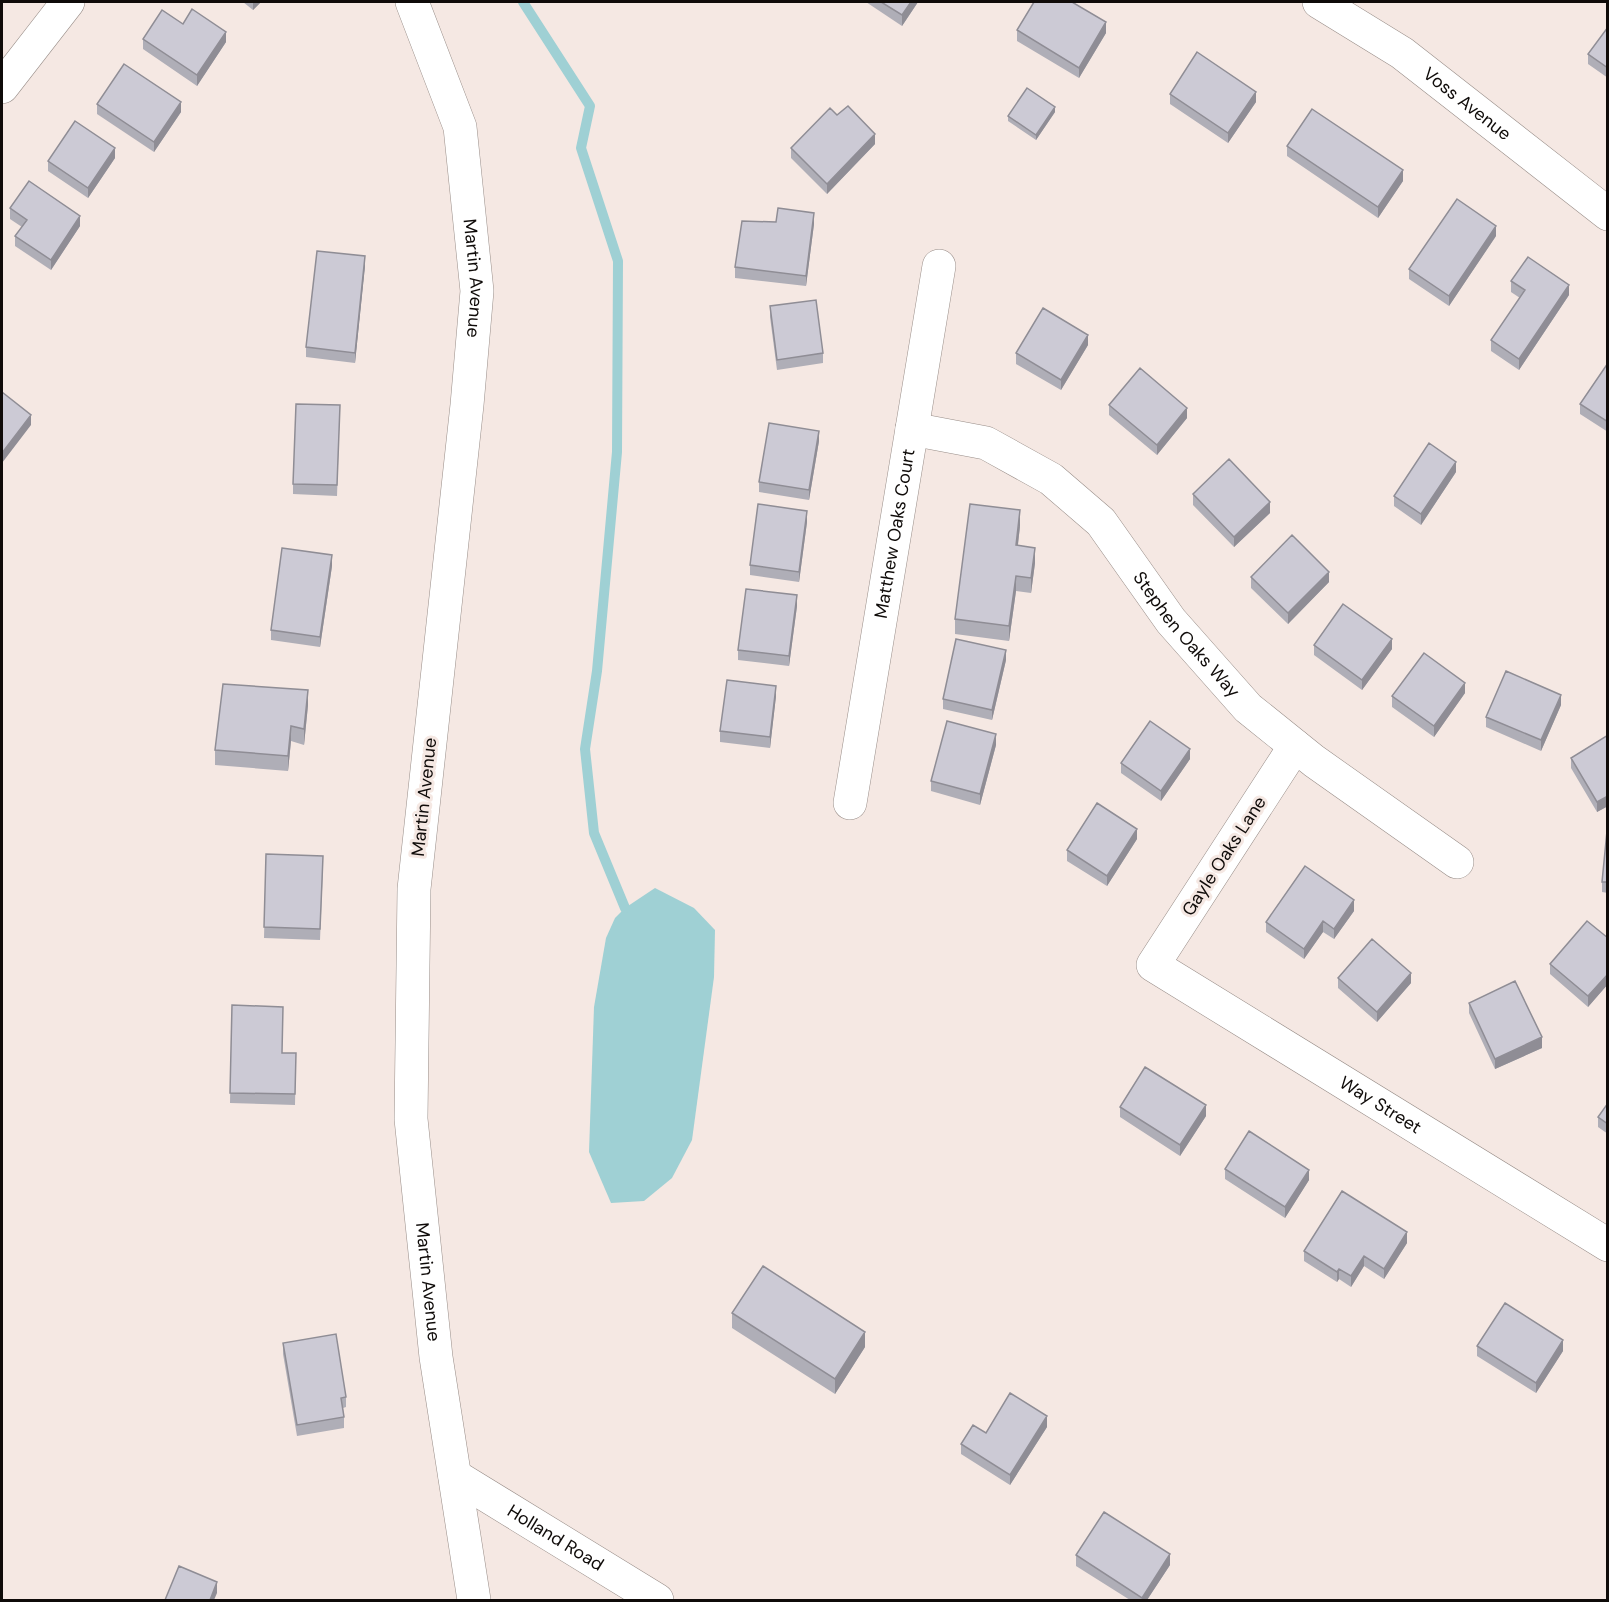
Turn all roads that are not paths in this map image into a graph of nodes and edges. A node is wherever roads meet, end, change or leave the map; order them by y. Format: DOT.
graph roads {
  1 [pos="68,2"];
  2 [pos="412,2"];
  3 [pos="1319,2"];
  4 [pos="2,87"];
  5 [pos="1608,214"];
  6 [pos="939,266"];
  7 [pos="912,429"];
  8 [pos="1295,746"];
  9 [pos="850,803"];
  10 [pos="1457,862"];
  11 [pos="1153,965"];
  12 [pos="1608,1245"];
  13 [pos="455,1476"];
  14 [pos="474,1600"];
  15 [pos="657,1600"];
  1 -- 4 [label="street"];
  2 -- 13 [label="street, Martin Avenue"];
  3 -- 5 [label="street, Voss Avenue"];
  6 -- 7 [label="street, Matthew Oaks Court"];
  7 -- 8 [label="street, Stephen Oaks Way"];
  7 -- 9 [label="street, Matthew Oaks Court"];
  8 -- 10 [label="street, Stephen Oaks Way"];
  8 -- 11 [label="street, Gayle Oaks Lane"];
  11 -- 12 [label="street, Way Street"];
  13 -- 14 [label="street, Martin Avenue"];
  13 -- 15 [label="street, Holland Road"];
}
